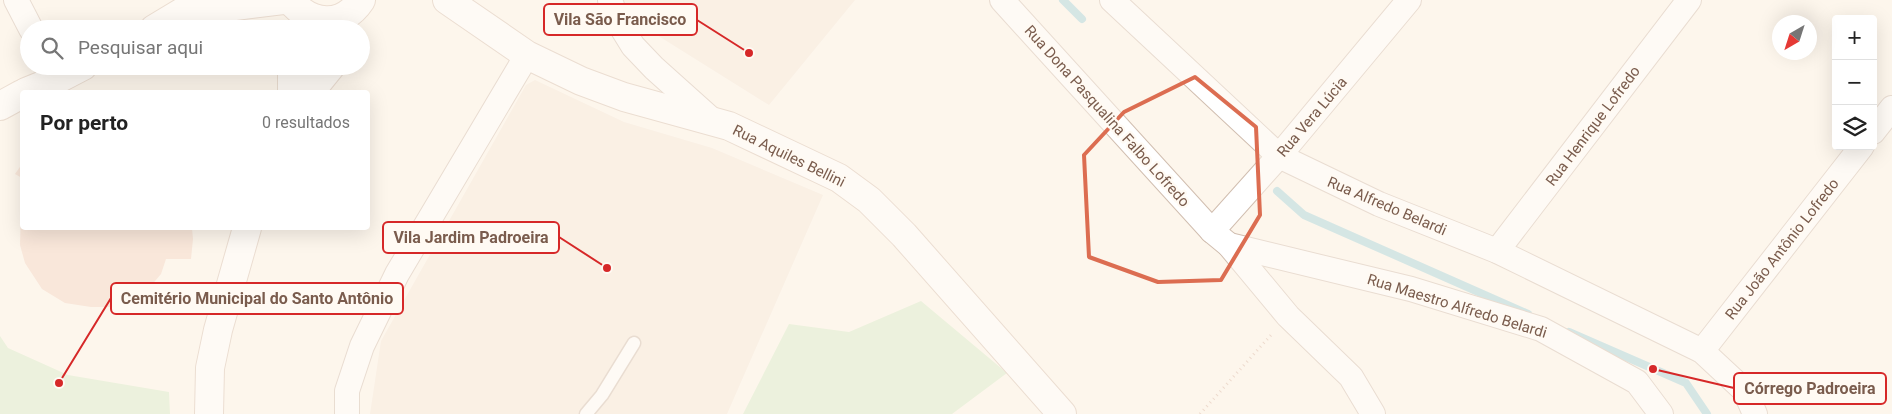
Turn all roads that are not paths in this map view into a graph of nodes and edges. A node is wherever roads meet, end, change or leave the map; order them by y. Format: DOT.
graph roads {
  1 [pos="16,0"];
  2 [pos="201,0"];
  3 [pos="447,0"];
  4 [pos="610,0"];
  5 [pos="1002,0"];
  6 [pos="1112,0"];
  7 [pos="1409,0"];
  8 [pos="1689,0"];
  9 [pos="292,10"];
  10 [pos="355,12"];
  11 [pos="178,16"];
  12 [pos="26,20"];
  13 [pos="171,20"];
  14 [pos="527,55"];
  15 [pos="52,75"];
  16 [pos="292,75"];
  17 [pos="324,75"];
  18 [pos="29,90"];
  19 [pos="292,90"];
  20 [pos="312,90"];
  21 [pos="20,95"];
  22 [pos="0,106"];
  23 [pos="1892,108"];
  24 [pos="712,120"];
  25 [pos="1877,127"];
  26 [pos="1859,150"];
  27 [pos="1279,156"];
  28 [pos="246,230"];
  29 [pos="1220,238"];
  30 [pos="1496,251"];
  31 [pos="634,342"];
  32 [pos="1702,351"];
  33 [pos="209,414"];
  34 [pos="346,414"];
  35 [pos="586,414"];
  36 [pos="1062,414"];
  37 [pos="1373,414"];
  38 [pos="1661,414"];
  39 [pos="1755,414"];
  1 -- 12 [label="street"];
  2 -- 11 [label="street"];
  3 -- 14 [label="street, Rua Aquiles Bellini"];
  4 -- 24 [label="street"];
  5 -- 29 [label="street, Rua Dona Pasqualina Falbo Lofredo"];
  6 -- 27 [label="street, Rua Alfredo Belardi"];
  7 -- 27 [label="street, Rua Vera Lúcia"];
  8 -- 30 [label="street, Rua Henrique Lofredo"];
  9 -- 10 [label="street"];
  9 -- 11 [label="street"];
  11 -- 13 [label="street"];
  14 -- 24 [label="street, Rua Aquiles Bellini"];
  14 -- 34 [label="street"];
  15 -- 18 [label="street"];
  16 -- 19 [label="street"];
  17 -- 20 [label="street"];
  21 -- 22 [label="street"];
  23 -- 25 [label="street"];
  24 -- 36 [label="street, Rua Aquiles Bellini"];
  26 -- 32 [label="street, Rua João Antônio Lofredo"];
  27 -- 29 [label="street, Rua Vera Lúcia"];
  27 -- 30 [label="street, Rua Alfredo Belardi"];
  28 -- 33 [label="street"];
  29 -- 37 [label="street, Rua Dona Pasqualina Falbo Lofredo"];
  29 -- 38 [label="street, Rua Maestro Alfredo Belardi"];
  30 -- 32 [label="street, Rua Alfredo Belardi"];
  31 -- 35 [label="lane"];
  32 -- 39 [label="street, Rua Alfredo Belardi"];
}
